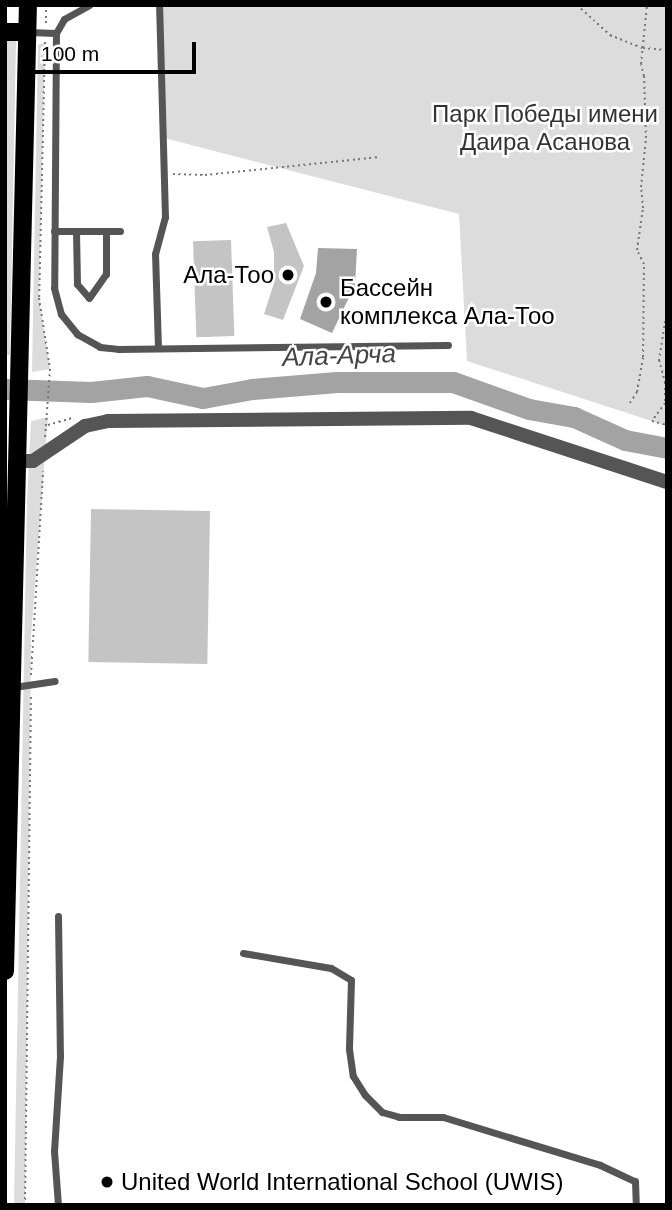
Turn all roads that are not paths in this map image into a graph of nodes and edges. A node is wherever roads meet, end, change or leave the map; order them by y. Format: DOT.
graph roads {
  1 [pos="28,5"];
  2 [pos="89,5"];
  3 [pos="159,5"];
  4 [pos="5,32"];
  5 [pos="27,32"];
  6 [pos="55,33"];
  7 [pos="54,231"];
  8 [pos="76,231"];
  9 [pos="106,231"];
  10 [pos="120,231"];
  11 [pos="448,345"];
  12 [pos="159,348"];
  13 [pos="18,461"];
  14 [pos="667,482"];
  15 [pos="55,681"];
  16 [pos="10,687"];
  17 [pos="58,916"];
  18 [pos="243,953"];
  19 [pos="5,971"];
  20 [pos="58,1205"];
  21 [pos="636,1205"];
  1 -- 5 [label="main road"];
  2 -- 6 [label="lane"];
  3 -- 12 [label="lane"];
  4 -- 5 [label="main road"];
  5 -- 6 [label="lane"];
  5 -- 13 [label="main road"];
  6 -- 7 [label="lane"];
  7 -- 8 [label="lane"];
  7 -- 12 [label="lane"];
  8 -- 9 [label="lane"];
  8 -- 9 [label="lane"];
  9 -- 10 [label="lane"];
  11 -- 12 [label="lane"];
  13 -- 14 [label="street"];
  13 -- 16 [label="main road"];
  15 -- 16 [label="lane"];
  16 -- 19 [label="main road"];
  17 -- 20 [label="lane"];
  18 -- 21 [label="lane"];
}
